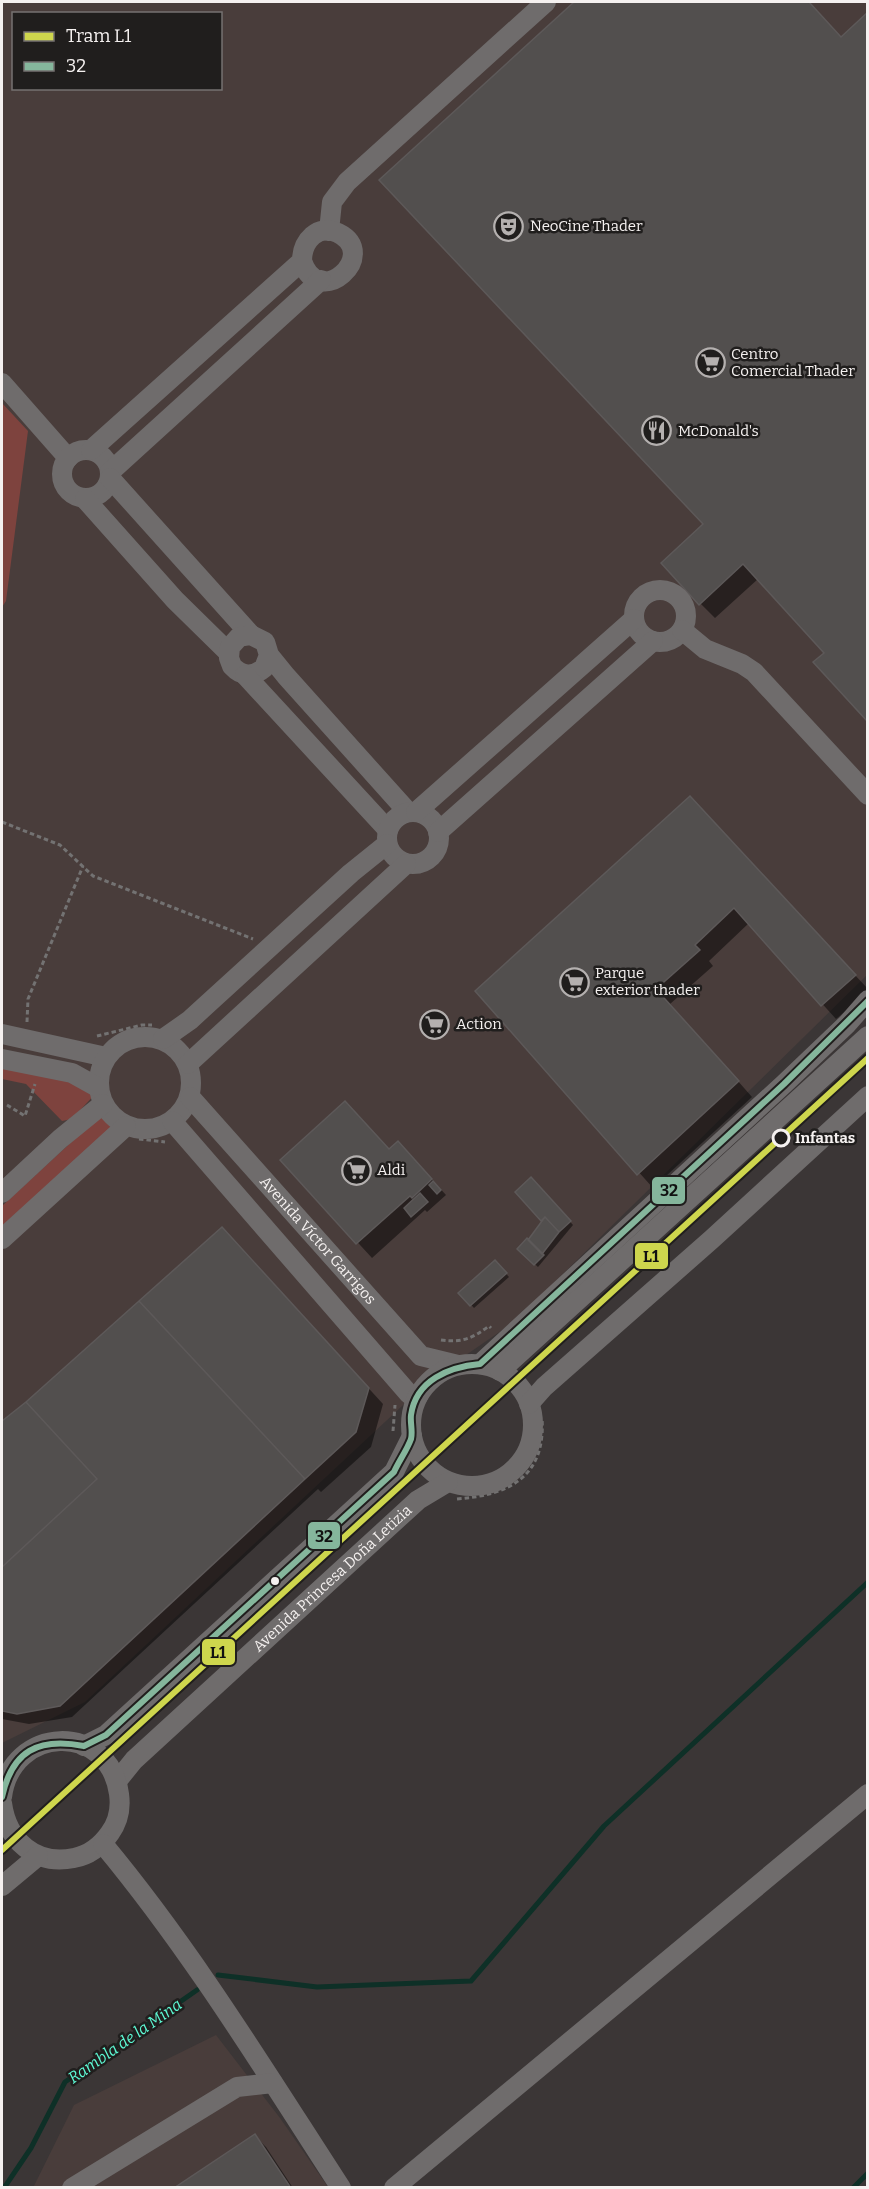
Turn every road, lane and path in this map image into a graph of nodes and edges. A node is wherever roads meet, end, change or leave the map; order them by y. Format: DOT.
graph roads {
  1 [pos="546,2"];
  2 [pos="329,231"];
  3 [pos="302,261"];
  4 [pos="321,280"];
  5 [pos="2,383"];
  6 [pos="91,450"];
  7 [pos="68,458"];
  8 [pos="110,475"];
  9 [pos="85,499"];
  10 [pos="634,619"];
  11 [pos="681,630"];
  12 [pos="251,635"];
  13 [pos="653,641"];
  14 [pos="228,653"];
  15 [pos="269,655"];
  16 [pos="245,675"];
  17 [pos="867,795"];
  18 [pos="412,812"];
  19 [pos="2,822"];
  20 [pos="438,832"];
  21 [pos="387,837"];
  22 [pos="406,864"];
  23 [pos="83,866"];
  24 [pos="249,946"];
  25 [pos="867,1000"];
  26 [pos="27,1026"];
  27 [pos="162,1032"];
  28 [pos="2,1034"];
  29 [pos="867,1036"];
  30 [pos="93,1037"];
  31 [pos="106,1057"];
  32 [pos="2,1059"];
  33 [pos="188,1064"];
  34 [pos="36,1083"];
  35 [pos="101,1096"];
  36 [pos="867,1096"];
  37 [pos="190,1097"];
  38 [pos="6,1105"];
  39 [pos="172,1121"];
  40 [pos="126,1126"];
  41 [pos="2,1193"];
  42 [pos="2,1239"];
  43 [pos="480,1364"];
  44 [pos="458,1365"];
  45 [pos="500,1371"];
  46 [pos="418,1395"];
  47 [pos="395,1404"];
  48 [pos="535,1409"];
  49 [pos="402,1439"];
  50 [pos="452,1491"];
  51 [pos="84,1746"];
  52 [pos="117,1781"];
  53 [pos="867,1794"];
  54 [pos="2,1801"];
  55 [pos="103,1844"];
  56 [pos="38,1856"];
  57 [pos="2,1886"];
  58 [pos="273,2083"];
  59 [pos="72,2187"];
  60 [pos="341,2187"];
  61 [pos="394,2187"];
  1 -- 2 [label="street"];
  2 -- 3 [label="street"];
  2 -- 4 [label="street"];
  3 -- 4 [label="street"];
  3 -- 6 [label="street"];
  4 -- 8 [label="street"];
  5 -- 7 [label="street"];
  6 -- 7 [label="street"];
  6 -- 8 [label="street"];
  7 -- 9 [label="street"];
  8 -- 9 [label="street"];
  8 -- 12 [label="street"];
  9 -- 14 [label="street"];
  10 -- 11 [label="street"];
  10 -- 13 [label="street"];
  10 -- 18 [label="street"];
  11 -- 13 [label="street"];
  11 -- 17 [label="street"];
  12 -- 14 [label="street"];
  12 -- 15 [label="street"];
  13 -- 20 [label="street"];
  14 -- 16 [label="street"];
  15 -- 16 [label="street"];
  15 -- 18 [label="street"];
  16 -- 21 [label="street"];
  18 -- 20 [label="street"];
  18 -- 21 [label="street"];
  19 -- 23 [label="path"];
  20 -- 22 [label="street"];
  21 -- 22 [label="street"];
  21 -- 27 [label="street"];
  22 -- 33 [label="street"];
  23 -- 24 [label="path"];
  23 -- 26 [label="path"];
  25 -- 43 [label="street"];
  27 -- 30 [label="path"];
  27 -- 31 [label="street"];
  27 -- 33 [label="street"];
  28 -- 31 [label="street"];
  29 -- 45 [label="street"];
  31 -- 35 [label="street"];
  32 -- 35 [label="street"];
  33 -- 37 [label="street"];
  34 -- 38 [label="path"];
  35 -- 40 [label="street"];
  35 -- 41 [label="street"];
  36 -- 48 [label="street"];
  37 -- 39 [label="street"];
  37 -- 44 [label="street, Avenida Víctor Garrigos"];
  39 -- 40 [label="street"];
  39 -- 46 [label="street, Avenida Víctor Garrigos"];
  40 -- 42 [label="street"];
  43 -- 44 [label="street"];
  43 -- 45 [label="street"];
  44 -- 46 [label="street"];
  45 -- 48 [label="street"];
  46 -- 49 [label="street"];
  47 -- 49 [label="path"];
  48 -- 50 [label="street"];
  48 -- 50 [label="path"];
  49 -- 50 [label="street"];
  49 -- 51 [label="street"];
  50 -- 52 [label="street, Avenida Princesa Doña Letizia"];
  51 -- 52 [label="street"];
  51 -- 54 [label="street"];
  52 -- 55 [label="street"];
  53 -- 61 [label="street"];
  54 -- 56 [label="street"];
  55 -- 56 [label="street"];
  55 -- 58 [label="street"];
  56 -- 57 [label="street"];
  58 -- 59 [label="street"];
  58 -- 60 [label="street"];
}
